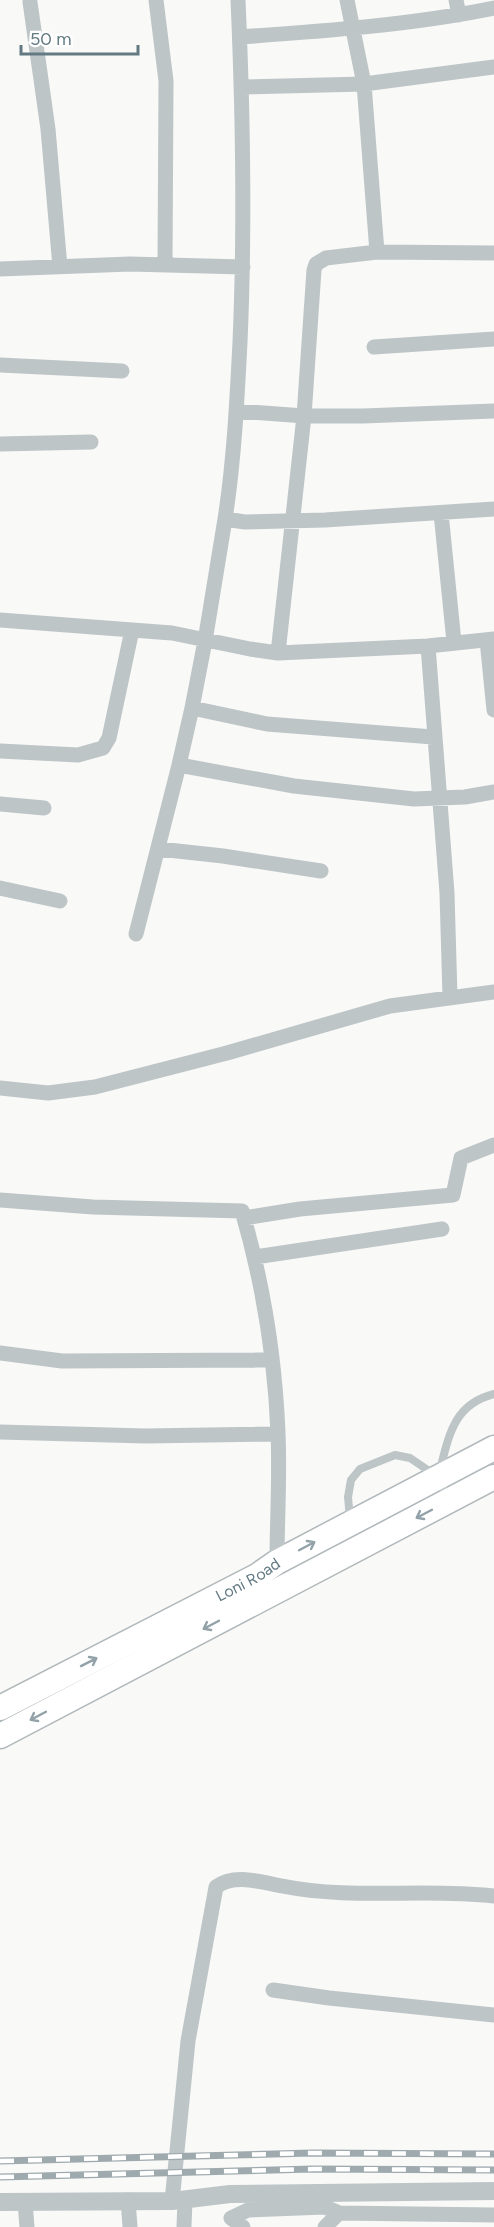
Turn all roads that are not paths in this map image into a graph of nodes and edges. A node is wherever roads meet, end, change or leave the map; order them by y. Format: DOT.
graph roads {
  1 [pos="156,0"];
  2 [pos="238,0"];
  3 [pos="347,0"];
  4 [pos="456,0"];
  5 [pos="30,2"];
  6 [pos="494,8"];
  7 [pos="459,15"];
  8 [pos="352,30"];
  9 [pos="240,37"];
  10 [pos="494,67"];
  11 [pos="364,84"];
  12 [pos="242,87"];
  13 [pos="377,252"];
  14 [pos="494,253"];
  15 [pos="165,265"];
  16 [pos="60,267"];
  17 [pos="243,267"];
  18 [pos="0,269"];
  19 [pos="494,339"];
  20 [pos="374,347"];
  21 [pos="0,365"];
  22 [pos="122,371"];
  23 [pos="237,411"];
  24 [pos="494,411"];
  25 [pos="304,416"];
  26 [pos="92,442"];
  27 [pos="0,444"];
  28 [pos="494,509"];
  29 [pos="441,513"];
  30 [pos="225,519"];
  31 [pos="292,520"];
  32 [pos="0,620"];
  33 [pos="132,630"];
  34 [pos="205,640"];
  35 [pos="490,640"];
  36 [pos="454,642"];
  37 [pos="428,646"];
  38 [pos="278,653"];
  39 [pos="192,708"];
  40 [pos="494,710"];
  41 [pos="433,737"];
  42 [pos="0,751"];
  43 [pos="179,765"];
  44 [pos="494,792"];
  45 [pos="440,798"];
  46 [pos="0,804"];
  47 [pos="44,808"];
  48 [pos="159,849"];
  49 [pos="321,871"];
  50 [pos="0,888"];
  51 [pos="60,901"];
  52 [pos="136,934"];
  53 [pos="494,992"];
  54 [pos="450,998"];
  55 [pos="0,1088"];
  56 [pos="494,1145"];
  57 [pos="0,1200"];
  58 [pos="244,1218"];
  59 [pos="442,1228"];
  60 [pos="255,1257"];
  61 [pos="0,1353"];
  62 [pos="273,1360"];
  63 [pos="494,1394"];
  64 [pos="0,1432"];
  65 [pos="278,1434"];
  66 [pos="494,1448"];
  67 [pos="438,1477"];
  68 [pos="494,1478"];
  69 [pos="449,1501"];
  70 [pos="350,1524"];
  71 [pos="277,1562"];
  72 [pos="0,1708"];
  73 [pos="0,1736"];
  74 [pos="494,1896"];
  75 [pos="273,1989"];
  76 [pos="494,2015"];
  77 [pos="494,2192"];
  78 [pos="230,2194"];
  79 [pos="128,2200"];
  80 [pos="178,2200"];
  81 [pos="0,2202"];
  82 [pos="25,2202"];
  83 [pos="339,2213"];
  84 [pos="494,2215"];
  85 [pos="235,2224"];
  86 [pos="27,2227"];
  87 [pos="130,2227"];
  88 [pos="184,2227"];
  89 [pos="325,2227"];
  1 -- 15 [label="street"];
  2 -- 9 [label="street"];
  3 -- 8 [label="street"];
  4 -- 7 [label="street"];
  5 -- 16 [label="street"];
  6 -- 7 [label="street"];
  7 -- 8 [label="street"];
  8 -- 9 [label="street"];
  8 -- 11 [label="street"];
  9 -- 12 [label="street"];
  10 -- 11 [label="street"];
  11 -- 12 [label="street"];
  11 -- 13 [label="street"];
  12 -- 17 [label="street"];
  13 -- 14 [label="street"];
  13 -- 25 [label="street"];
  15 -- 16 [label="street"];
  15 -- 17 [label="street"];
  16 -- 18 [label="street"];
  17 -- 23 [label="street"];
  19 -- 20 [label="street"];
  21 -- 22 [label="street"];
  23 -- 25 [label="street"];
  23 -- 30 [label="street"];
  24 -- 25 [label="street"];
  25 -- 31 [label="street"];
  26 -- 27 [label="street"];
  28 -- 29 [label="street"];
  29 -- 31 [label="street"];
  29 -- 36 [label="street"];
  30 -- 31 [label="street"];
  30 -- 34 [label="street"];
  31 -- 38 [label="street"];
  32 -- 33 [label="street"];
  33 -- 34 [label="street"];
  33 -- 42 [label="street"];
  34 -- 38 [label="street"];
  34 -- 39 [label="street"];
  35 -- 36 [label="street"];
  35 -- 40 [label="street"];
  36 -- 37 [label="street"];
  37 -- 38 [label="street"];
  37 -- 41 [label="street"];
  39 -- 41 [label="street"];
  39 -- 43 [label="street"];
  41 -- 45 [label="street"];
  43 -- 45 [label="street"];
  43 -- 48 [label="street"];
  44 -- 45 [label="street"];
  45 -- 54 [label="street"];
  46 -- 47 [label="street"];
  48 -- 49 [label="street"];
  48 -- 52 [label="street"];
  50 -- 51 [label="street"];
  53 -- 54 [label="street"];
  54 -- 55 [label="street"];
  56 -- 58 [label="street"];
  57 -- 58 [label="street"];
  58 -- 60 [label="street"];
  59 -- 60 [label="street"];
  60 -- 62 [label="street"];
  61 -- 62 [label="street"];
  62 -- 65 [label="street"];
  63 -- 67 [label="lane"];
  64 -- 65 [label="street"];
  65 -- 71 [label="street"];
  66 -- 67 [label="highway, Loni Road"];
  67 -- 69 [label="lane"];
  67 -- 70 [label="highway, Loni Road"];
  67 -- 70 [label="lane"];
  68 -- 69 [label="highway, Loni Road"];
  69 -- 73 [label="highway, Loni Road, one-way"];
  71 -- 70 [label="highway, Loni Road, one-way"];
  72 -- 71 [label="highway, Loni Road, one-way"];
  74 -- 80 [label="street"];
  75 -- 76 [label="street"];
  77 -- 78 [label="street"];
  78 -- 80 [label="street"];
  78 -- 85 [label="street"];
  79 -- 80 [label="street"];
  79 -- 82 [label="street"];
  79 -- 87 [label="street"];
  80 -- 88 [label="street"];
  81 -- 82 [label="street"];
  82 -- 86 [label="street"];
  83 -- 84 [label="street"];
  83 -- 85 [label="street"];
  83 -- 89 [label="street"];
}
